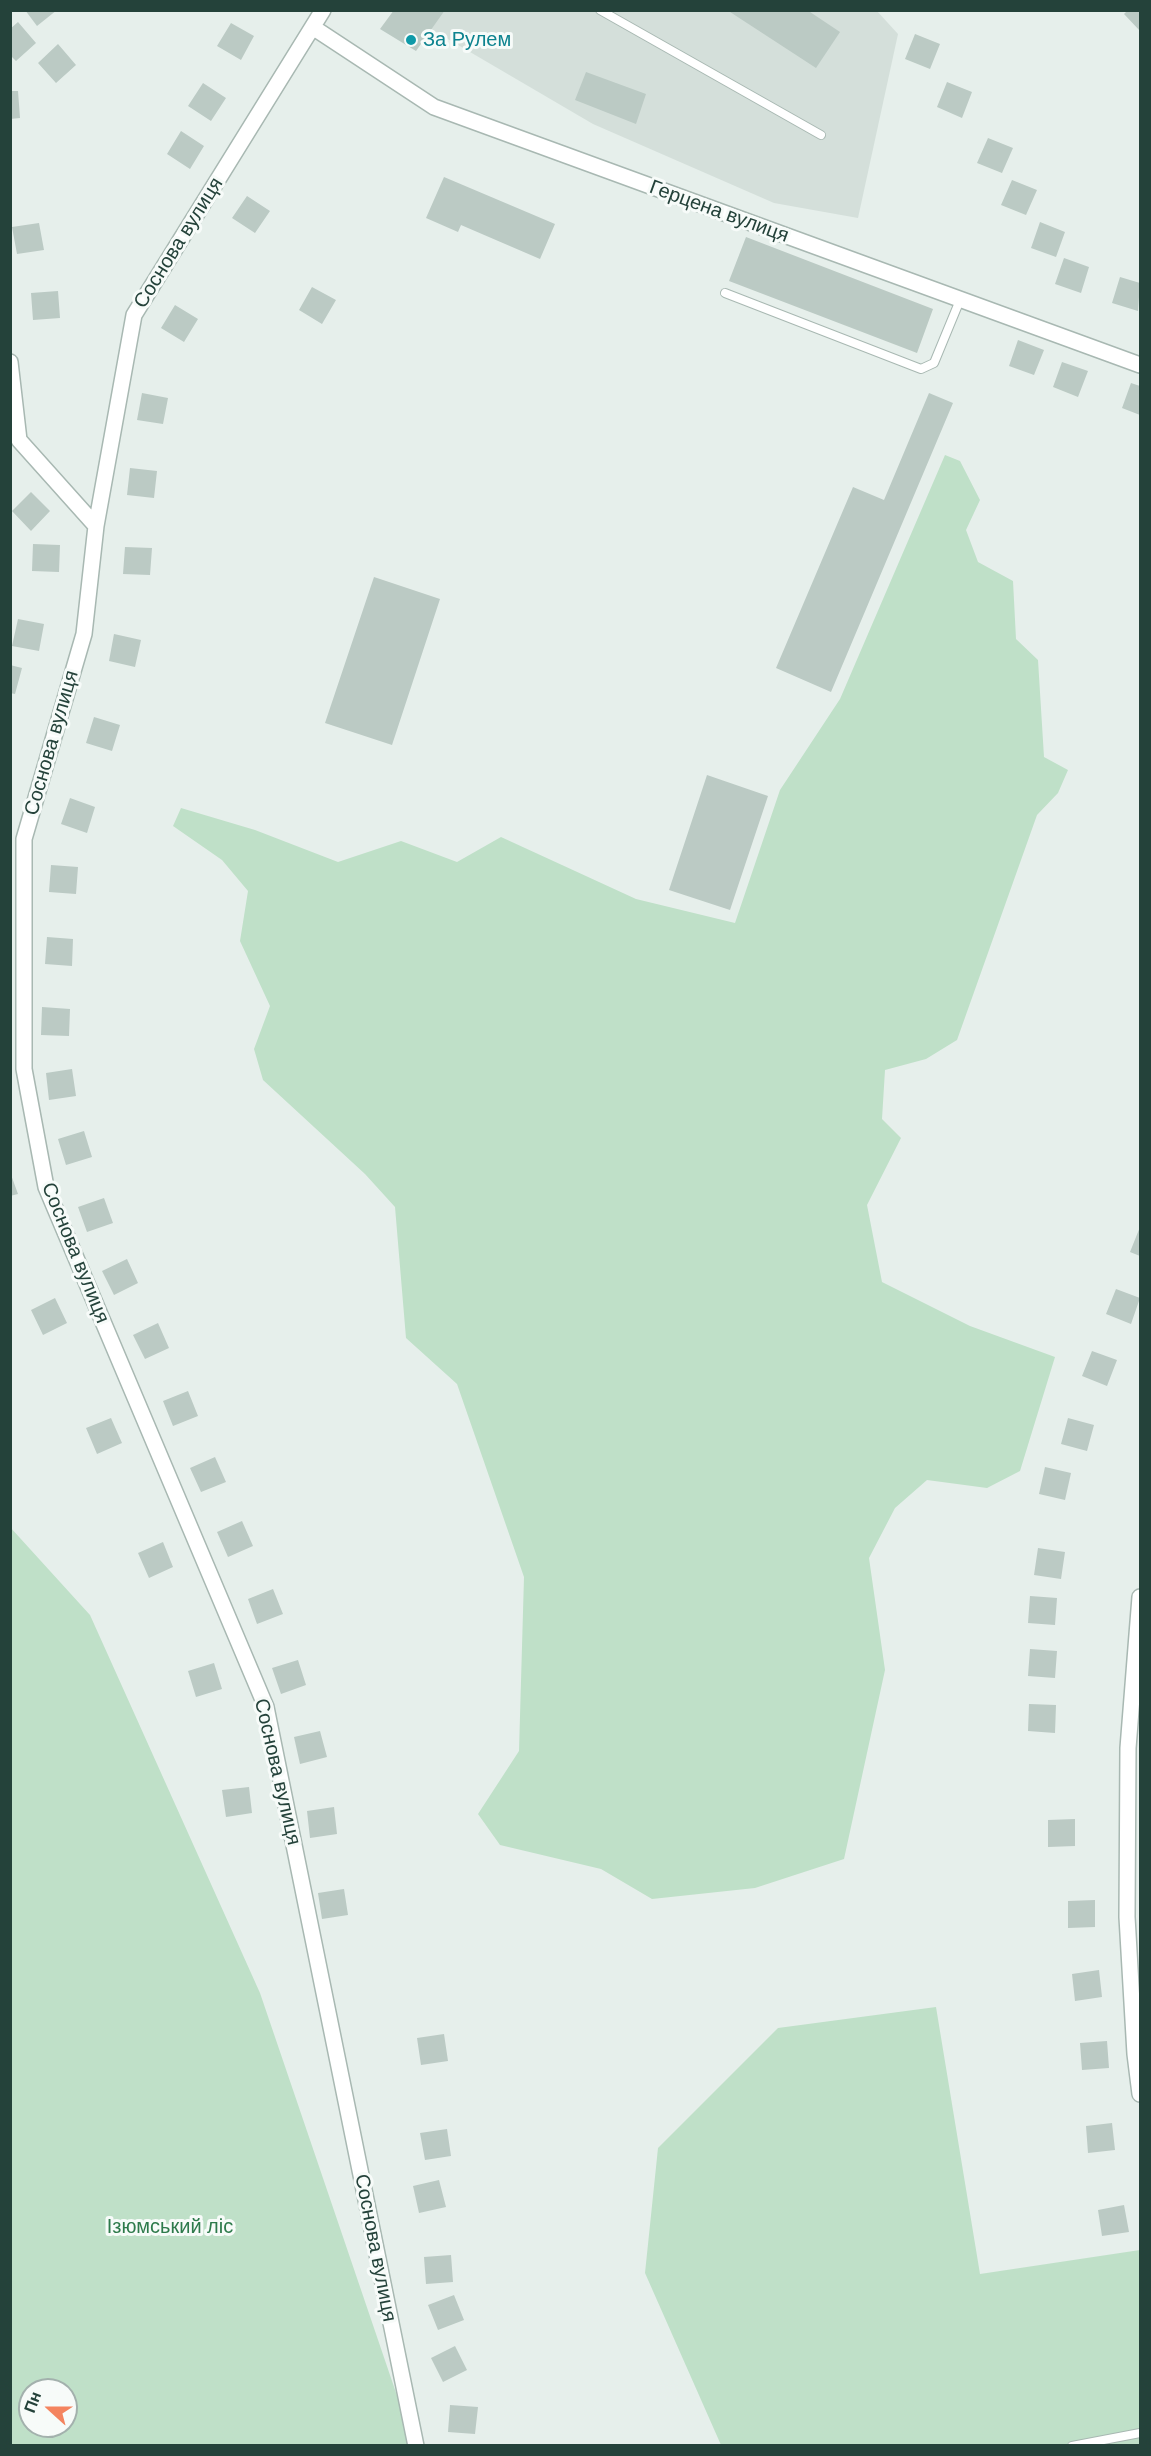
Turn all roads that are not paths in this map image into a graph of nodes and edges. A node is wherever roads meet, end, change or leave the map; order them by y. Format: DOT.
graph roads {
  1 [pos="323,10"];
  2 [pos="600,10"];
  3 [pos="314,28"];
  4 [pos="821,135"];
  5 [pos="725,293"];
  6 [pos="960,300"];
  7 [pos="10,362"];
  8 [pos="1140,365"];
  9 [pos="96,526"];
  10 [pos="17,841"];
  11 [pos="1140,1597"];
  12 [pos="1140,2094"];
  13 [pos="1140,2433"];
  14 [pos="416,2445"];
  15 [pos="1072,2445"];
  1 -- 3 [label="street, Соснова вулиця"];
  2 -- 4 [label="lane"];
  3 -- 6 [label="street, Герцена вулиця"];
  3 -- 9 [label="street, Соснова вулиця"];
  5 -- 6 [label="lane"];
  6 -- 8 [label="street, Герцена вулиця"];
  7 -- 9 [label="street"];
  9 -- 10 [label="street, Соснова вулиця"];
  10 -- 14 [label="street, Соснова вулиця"];
  11 -- 12 [label="street"];
  13 -- 15 [label="lane"];
}
